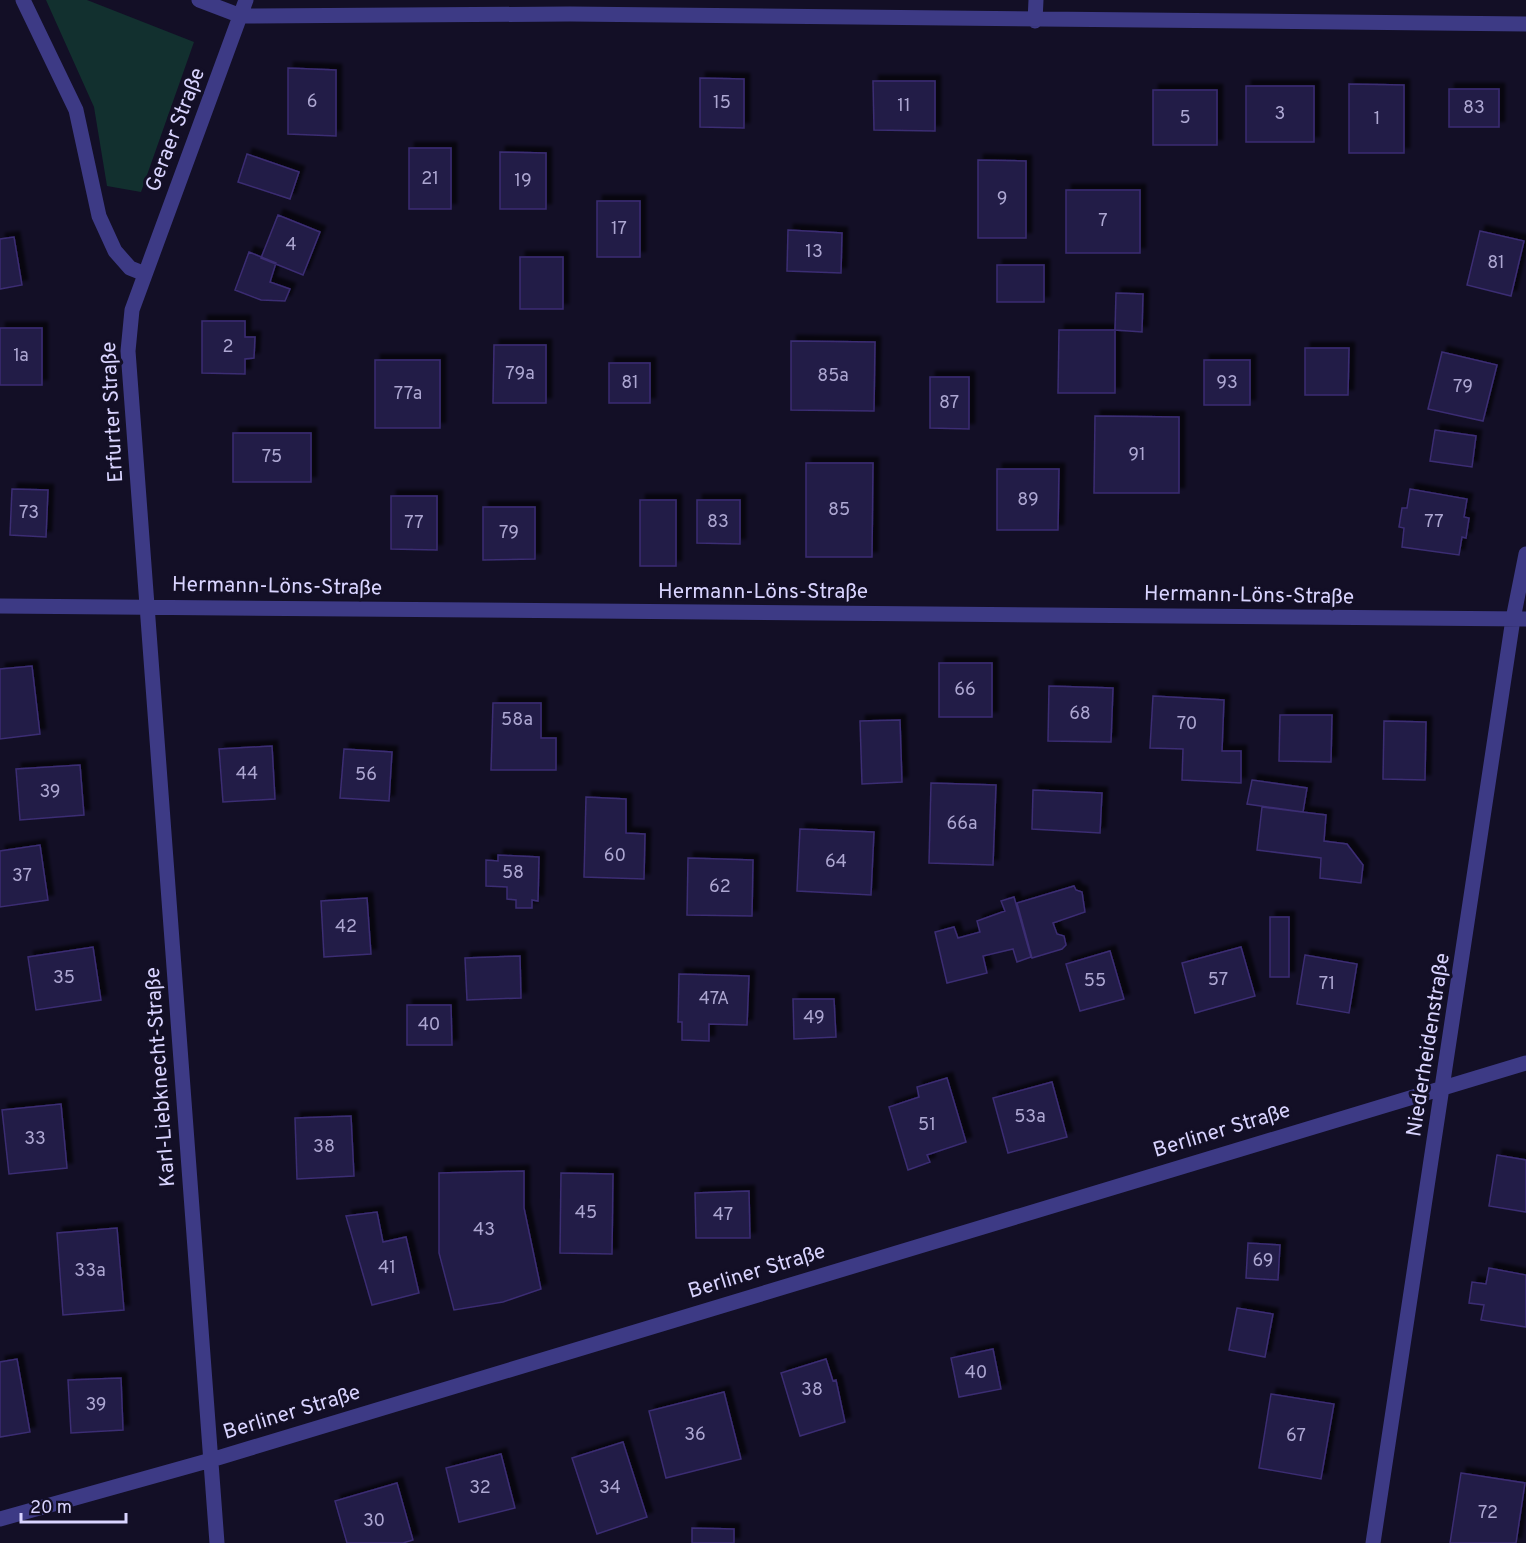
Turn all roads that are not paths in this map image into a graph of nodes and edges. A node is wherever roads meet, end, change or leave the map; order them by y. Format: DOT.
graph roads {
  1 [pos="23,0"];
  2 [pos="199,0"];
  3 [pos="246,0"];
  4 [pos="1036,0"];
  5 [pos="241,16"];
  6 [pos="1035,21"];
  7 [pos="1526,24"];
  8 [pos="145,274"];
  9 [pos="1526,554"];
  10 [pos="0,606"];
  11 [pos="146,607"];
  12 [pos="1519,619"];
  13 [pos="1526,1063"];
  14 [pos="1444,1086"];
  15 [pos="211,1460"];
  16 [pos="0,1519"];
  17 [pos="217,1543"];
  18 [pos="1373,1543"];
  1 -- 8 [label="street"];
  2 -- 5 [label="street"];
  3 -- 5 [label="street, Geraer Straße"];
  4 -- 6 [label="street"];
  5 -- 6 [label="street"];
  5 -- 8 [label="street, Geraer Straße"];
  6 -- 7 [label="street"];
  8 -- 11 [label="street, Erfurter Straße"];
  9 -- 12 [label="street, Niederheidenstraße"];
  10 -- 11 [label="street, Hermann-Löns-Straße"];
  11 -- 12 [label="street, Hermann-Löns-Straße"];
  11 -- 15 [label="street, Karl-Liebknecht-Straße"];
  12 -- 14 [label="street, Niederheidenstraße"];
  13 -- 14 [label="street, Berliner Straße"];
  14 -- 15 [label="street, Berliner Straße"];
  14 -- 18 [label="street, Niederheidenstraße"];
  15 -- 16 [label="street, Berliner Straße"];
  15 -- 17 [label="street, Karl-Liebknecht-Straße"];
}
